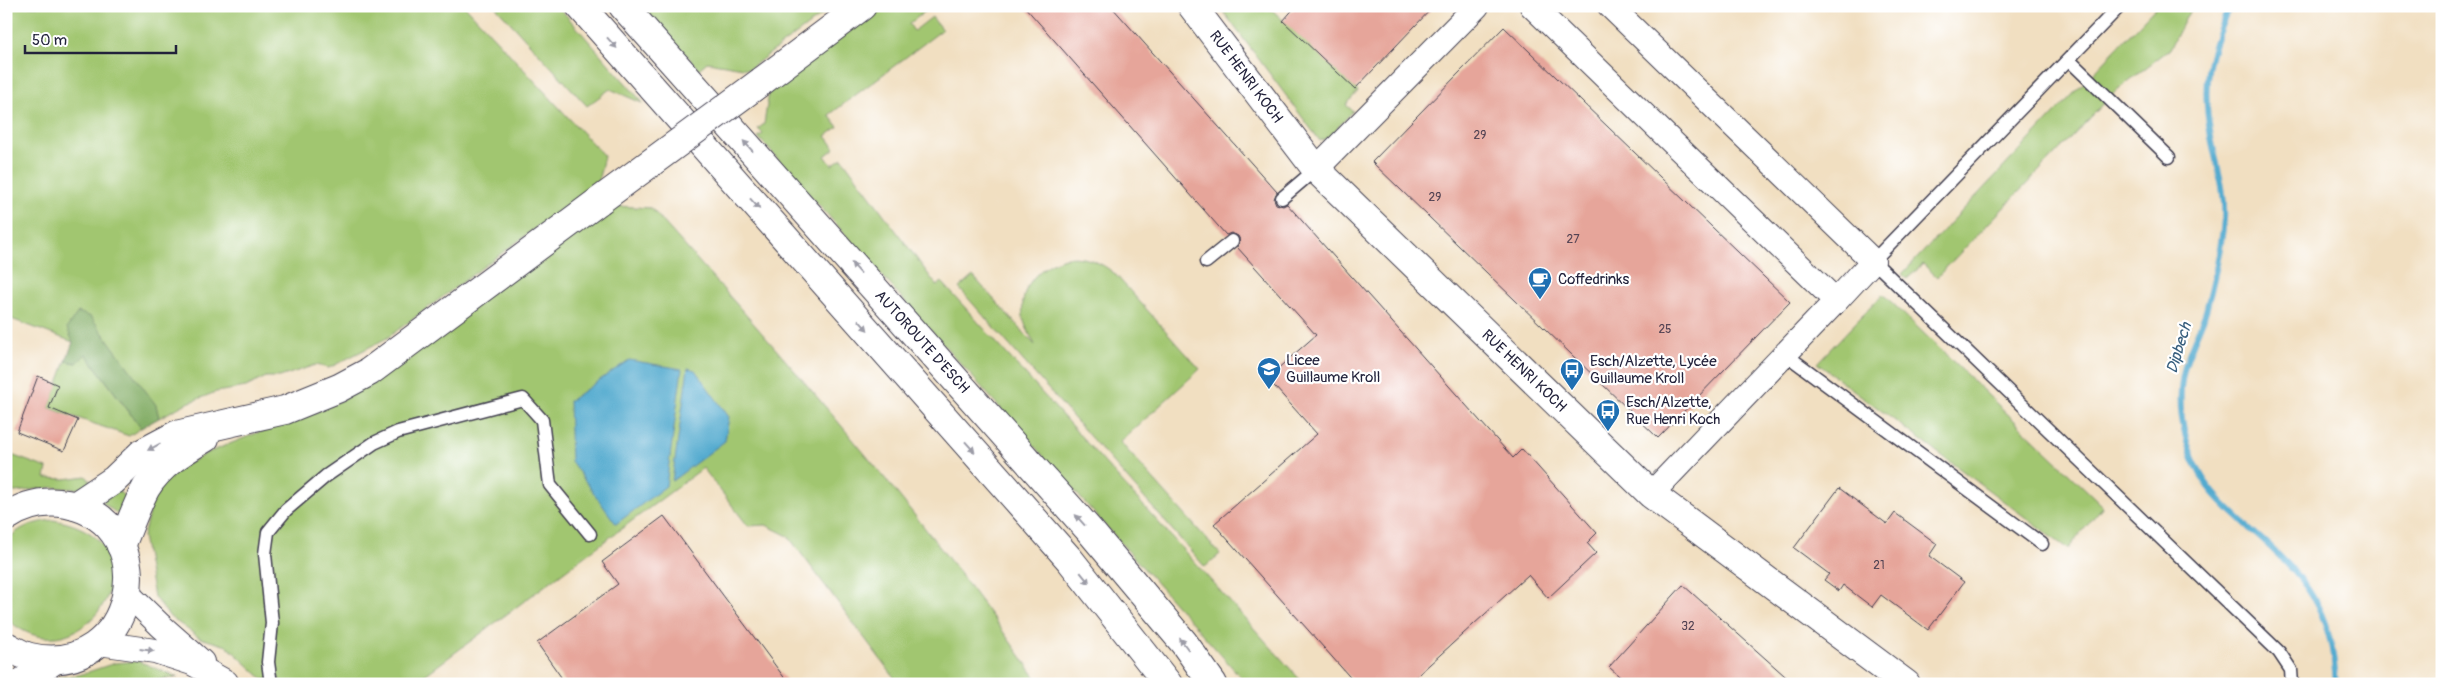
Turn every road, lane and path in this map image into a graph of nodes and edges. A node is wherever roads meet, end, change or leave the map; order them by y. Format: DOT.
graph roads {
  1 [pos="580,6"];
  2 [pos="624,6"];
  3 [pos="862,6"];
  4 [pos="1192,6"];
  5 [pos="1477,6"];
  6 [pos="1532,6"];
  7 [pos="1610,6"];
  8 [pos="2120,6"];
  9 [pos="2069,60"];
  10 [pos="2169,157"];
  11 [pos="1316,169"];
  12 [pos="1282,198"];
  13 [pos="1232,241"];
  14 [pos="1873,261"];
  15 [pos="1206,262"];
  16 [pos="1836,301"];
  17 [pos="1785,354"];
  18 [pos="233,420"];
  19 [pos="1651,494"];
  20 [pos="75,506"];
  21 [pos="10,510"];
  22 [pos="590,534"];
  23 [pos="2042,544"];
  24 [pos="121,546"];
  25 [pos="128,594"];
  26 [pos="99,643"];
  27 [pos="6,646"];
  28 [pos="54,660"];
  29 [pos="227,683"];
  30 [pos="20,684"];
  31 [pos="271,684"];
  32 [pos="1168,684"];
  33 [pos="1213,684"];
  34 [pos="1906,684"];
  35 [pos="2292,684"];
  1 -- 32 [label="main road, one-way"];
  33 -- 2 [label="main road, AUTOROUTE D'ESCH, one-way"];
  3 -- 18 [label="main road, bridge"];
  4 -- 11 [label="main road, RUE HENRI KOCH"];
  5 -- 11 [label="street"];
  6 -- 16 [label="street"];
  7 -- 14 [label="street"];
  8 -- 9 [label="lane"];
  9 -- 10 [label="lane"];
  9 -- 14 [label="lane"];
  11 -- 12 [label="lane"];
  11 -- 19 [label="main road, RUE HENRI KOCH"];
  13 -- 15 [label="lane"];
  14 -- 16 [label="street"];
  14 -- 35 [label="lane"];
  16 -- 17 [label="street"];
  17 -- 19 [label="street"];
  17 -- 23 [label="lane"];
  18 -- 20 [label="main road, one-way"];
  18 -- 24 [label="main road"];
  19 -- 34 [label="main road, RUE HENRI KOCH"];
  20 -- 21 [label="main road"];
  20 -- 24 [label="main road"];
  22 -- 31 [label="lane"];
  24 -- 25 [label="main road"];
  25 -- 26 [label="main road"];
  25 -- 29 [label="street"];
  26 -- 28 [label="main road"];
  26 -- 29 [label="street, one-way"];
  27 -- 28 [label="main road"];
  28 -- 30 [label="main road"];
}
